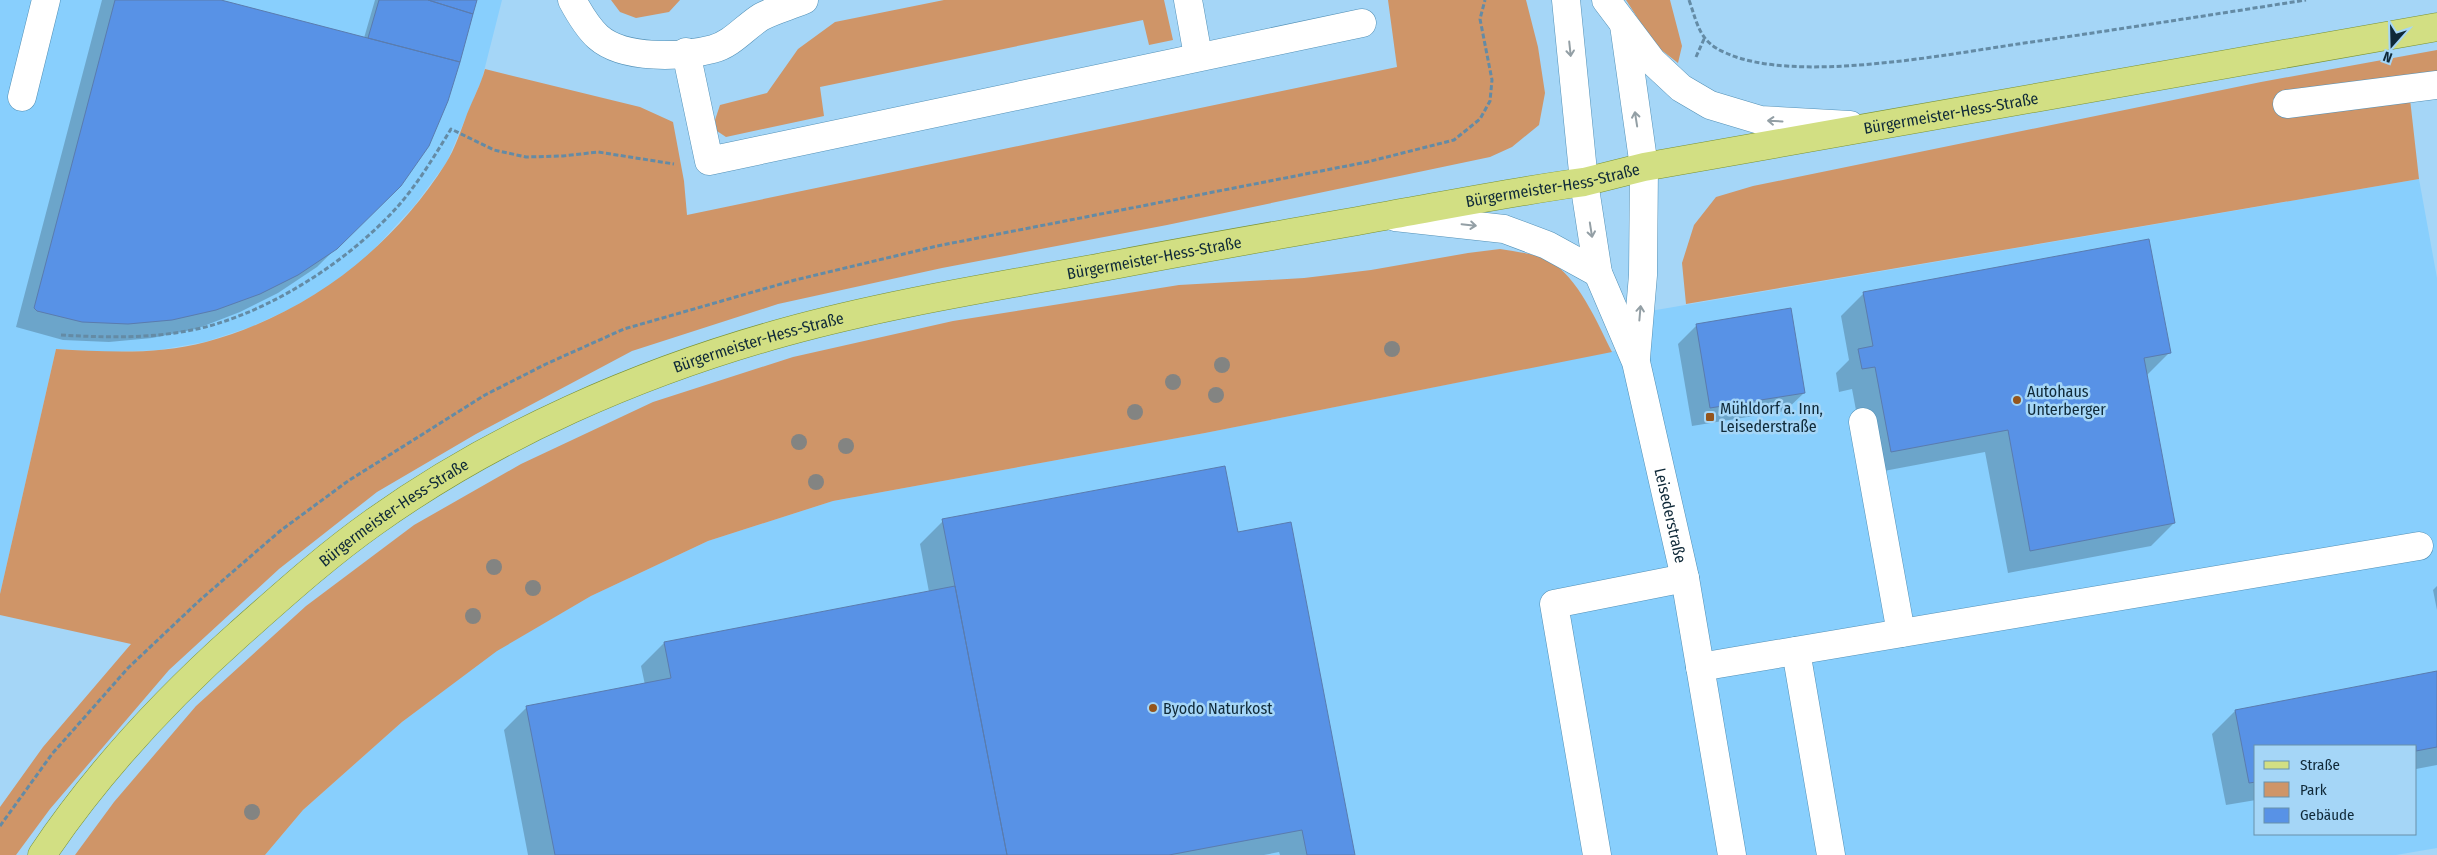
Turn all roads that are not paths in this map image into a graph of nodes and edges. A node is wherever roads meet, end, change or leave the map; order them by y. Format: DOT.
graph roads {
  1 [pos="46,0"];
  2 [pos="572,0"];
  3 [pos="804,0"];
  4 [pos="1188,0"];
  5 [pos="1566,0"];
  6 [pos="1606,0"];
  7 [pos="1362,23"];
  8 [pos="1624,24"];
  9 [pos="2437,27"];
  10 [pos="686,52"];
  11 [pos="1198,56"];
  12 [pos="2437,85"];
  13 [pos="22,97"];
  14 [pos="2287,104"];
  15 [pos="1876,127"];
  16 [pos="1644,167"];
  17 [pos="1584,182"];
  18 [pos="1386,216"];
  19 [pos="1598,273"];
  20 [pos="1636,362"];
  21 [pos="1864,422"];
  22 [pos="2419,546"];
  23 [pos="1685,578"];
  24 [pos="1901,633"];
  25 [pos="1796,651"];
  26 [pos="1700,667"];
  27 [pos="42,855"];
  28 [pos="1597,855"];
  29 [pos="1732,855"];
  30 [pos="1831,855"];
  1 -- 13 [label="street"];
  2 -- 10 [label="street"];
  3 -- 10 [label="street"];
  4 -- 11 [label="street"];
  5 -- 17 [label="street, Leisederstraße, one-way"];
  6 -- 8 [label="street"];
  7 -- 11 [label="street"];
  15 -- 8 [label="street, one-way"];
  16 -- 8 [label="street, one-way"];
  9 -- 15 [label="main road, Bürgermeister-Hess-Straße"];
  10 -- 11 [label="street"];
  12 -- 14 [label="street"];
  15 -- 16 [label="main road, Bürgermeister-Hess-Straße"];
  16 -- 17 [label="main road, Bürgermeister-Hess-Straße"];
  20 -- 16 [label="street, one-way"];
  17 -- 18 [label="main road, Bürgermeister-Hess-Straße"];
  17 -- 19 [label="street, Leisederstraße, one-way"];
  18 -- 19 [label="street, one-way"];
  18 -- 27 [label="main road, Bürgermeister-Hess-Straße"];
  19 -- 20 [label="street, Leisederstraße"];
  20 -- 23 [label="street, Leisederstraße"];
  21 -- 24 [label="street"];
  22 -- 24 [label="street"];
  23 -- 26 [label="street, Leisederstraße"];
  23 -- 28 [label="street"];
  24 -- 25 [label="street"];
  25 -- 26 [label="street"];
  25 -- 30 [label="street"];
  26 -- 29 [label="street, Leisederstraße"];
}
